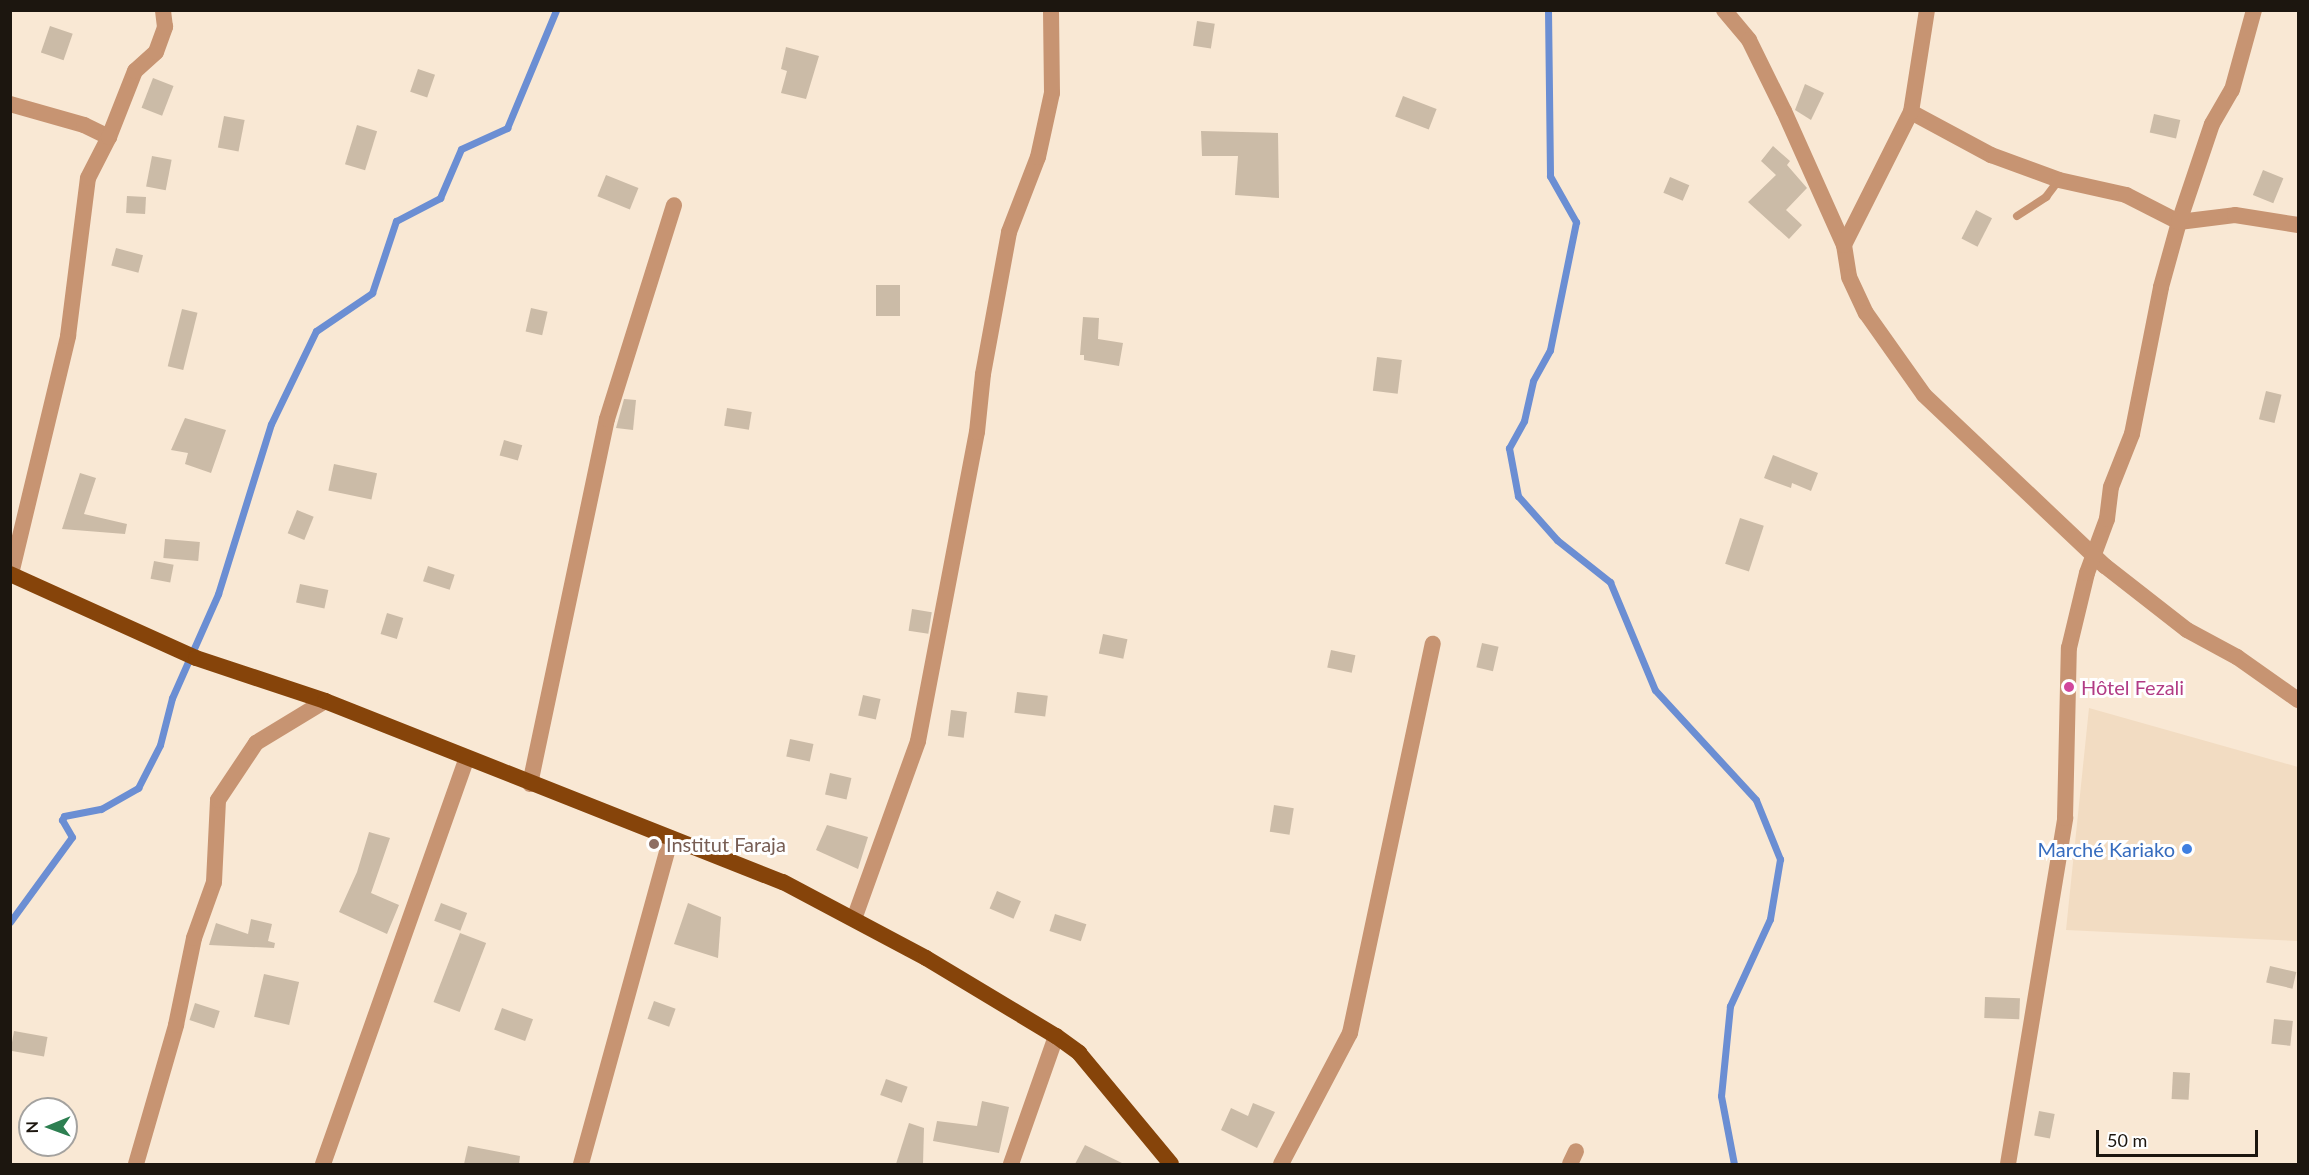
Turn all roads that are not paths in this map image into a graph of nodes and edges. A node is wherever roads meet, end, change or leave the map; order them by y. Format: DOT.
graph roads {
  1 [pos="163,10"];
  2 [pos="1052,10"];
  3 [pos="1724,10"];
  4 [pos="1927,10"];
  5 [pos="2254,10"];
  6 [pos="10,104"];
  7 [pos="1911,112"];
  8 [pos="109,137"];
  9 [pos="2059,180"];
  10 [pos="674,205"];
  11 [pos="2017,216"];
  12 [pos="2179,222"];
  13 [pos="2298,225"];
  14 [pos="1844,245"];
  15 [pos="2094,556"];
  16 [pos="11,574"];
  17 [pos="1433,644"];
  18 [pos="2298,700"];
  19 [pos="325,701"];
  20 [pos="466,760"];
  21 [pos="530,784"];
  22 [pos="671,838"];
  23 [pos="854,919"];
  24 [pos="1056,1036"];
  25 [pos="136,1164"];
  26 [pos="323,1164"];
  27 [pos="581,1164"];
  28 [pos="1011,1164"];
  29 [pos="1171,1164"];
  30 [pos="1281,1164"];
  31 [pos="2008,1164"];
  1 -- 8 [label="street"];
  2 -- 23 [label="street"];
  3 -- 14 [label="street"];
  4 -- 7 [label="street"];
  5 -- 12 [label="street"];
  6 -- 8 [label="street"];
  7 -- 9 [label="street"];
  7 -- 14 [label="street"];
  8 -- 16 [label="street"];
  9 -- 11 [label="lane"];
  9 -- 12 [label="street"];
  10 -- 21 [label="street"];
  12 -- 13 [label="street"];
  12 -- 15 [label="street"];
  14 -- 15 [label="street"];
  15 -- 18 [label="street"];
  15 -- 31 [label="street"];
  16 -- 19 [label="highway"];
  17 -- 30 [label="street"];
  19 -- 20 [label="highway"];
  19 -- 25 [label="street"];
  20 -- 21 [label="highway"];
  20 -- 26 [label="street"];
  21 -- 22 [label="highway"];
  22 -- 23 [label="highway"];
  22 -- 27 [label="street"];
  23 -- 24 [label="highway"];
  24 -- 28 [label="street"];
  24 -- 29 [label="highway"];
}
